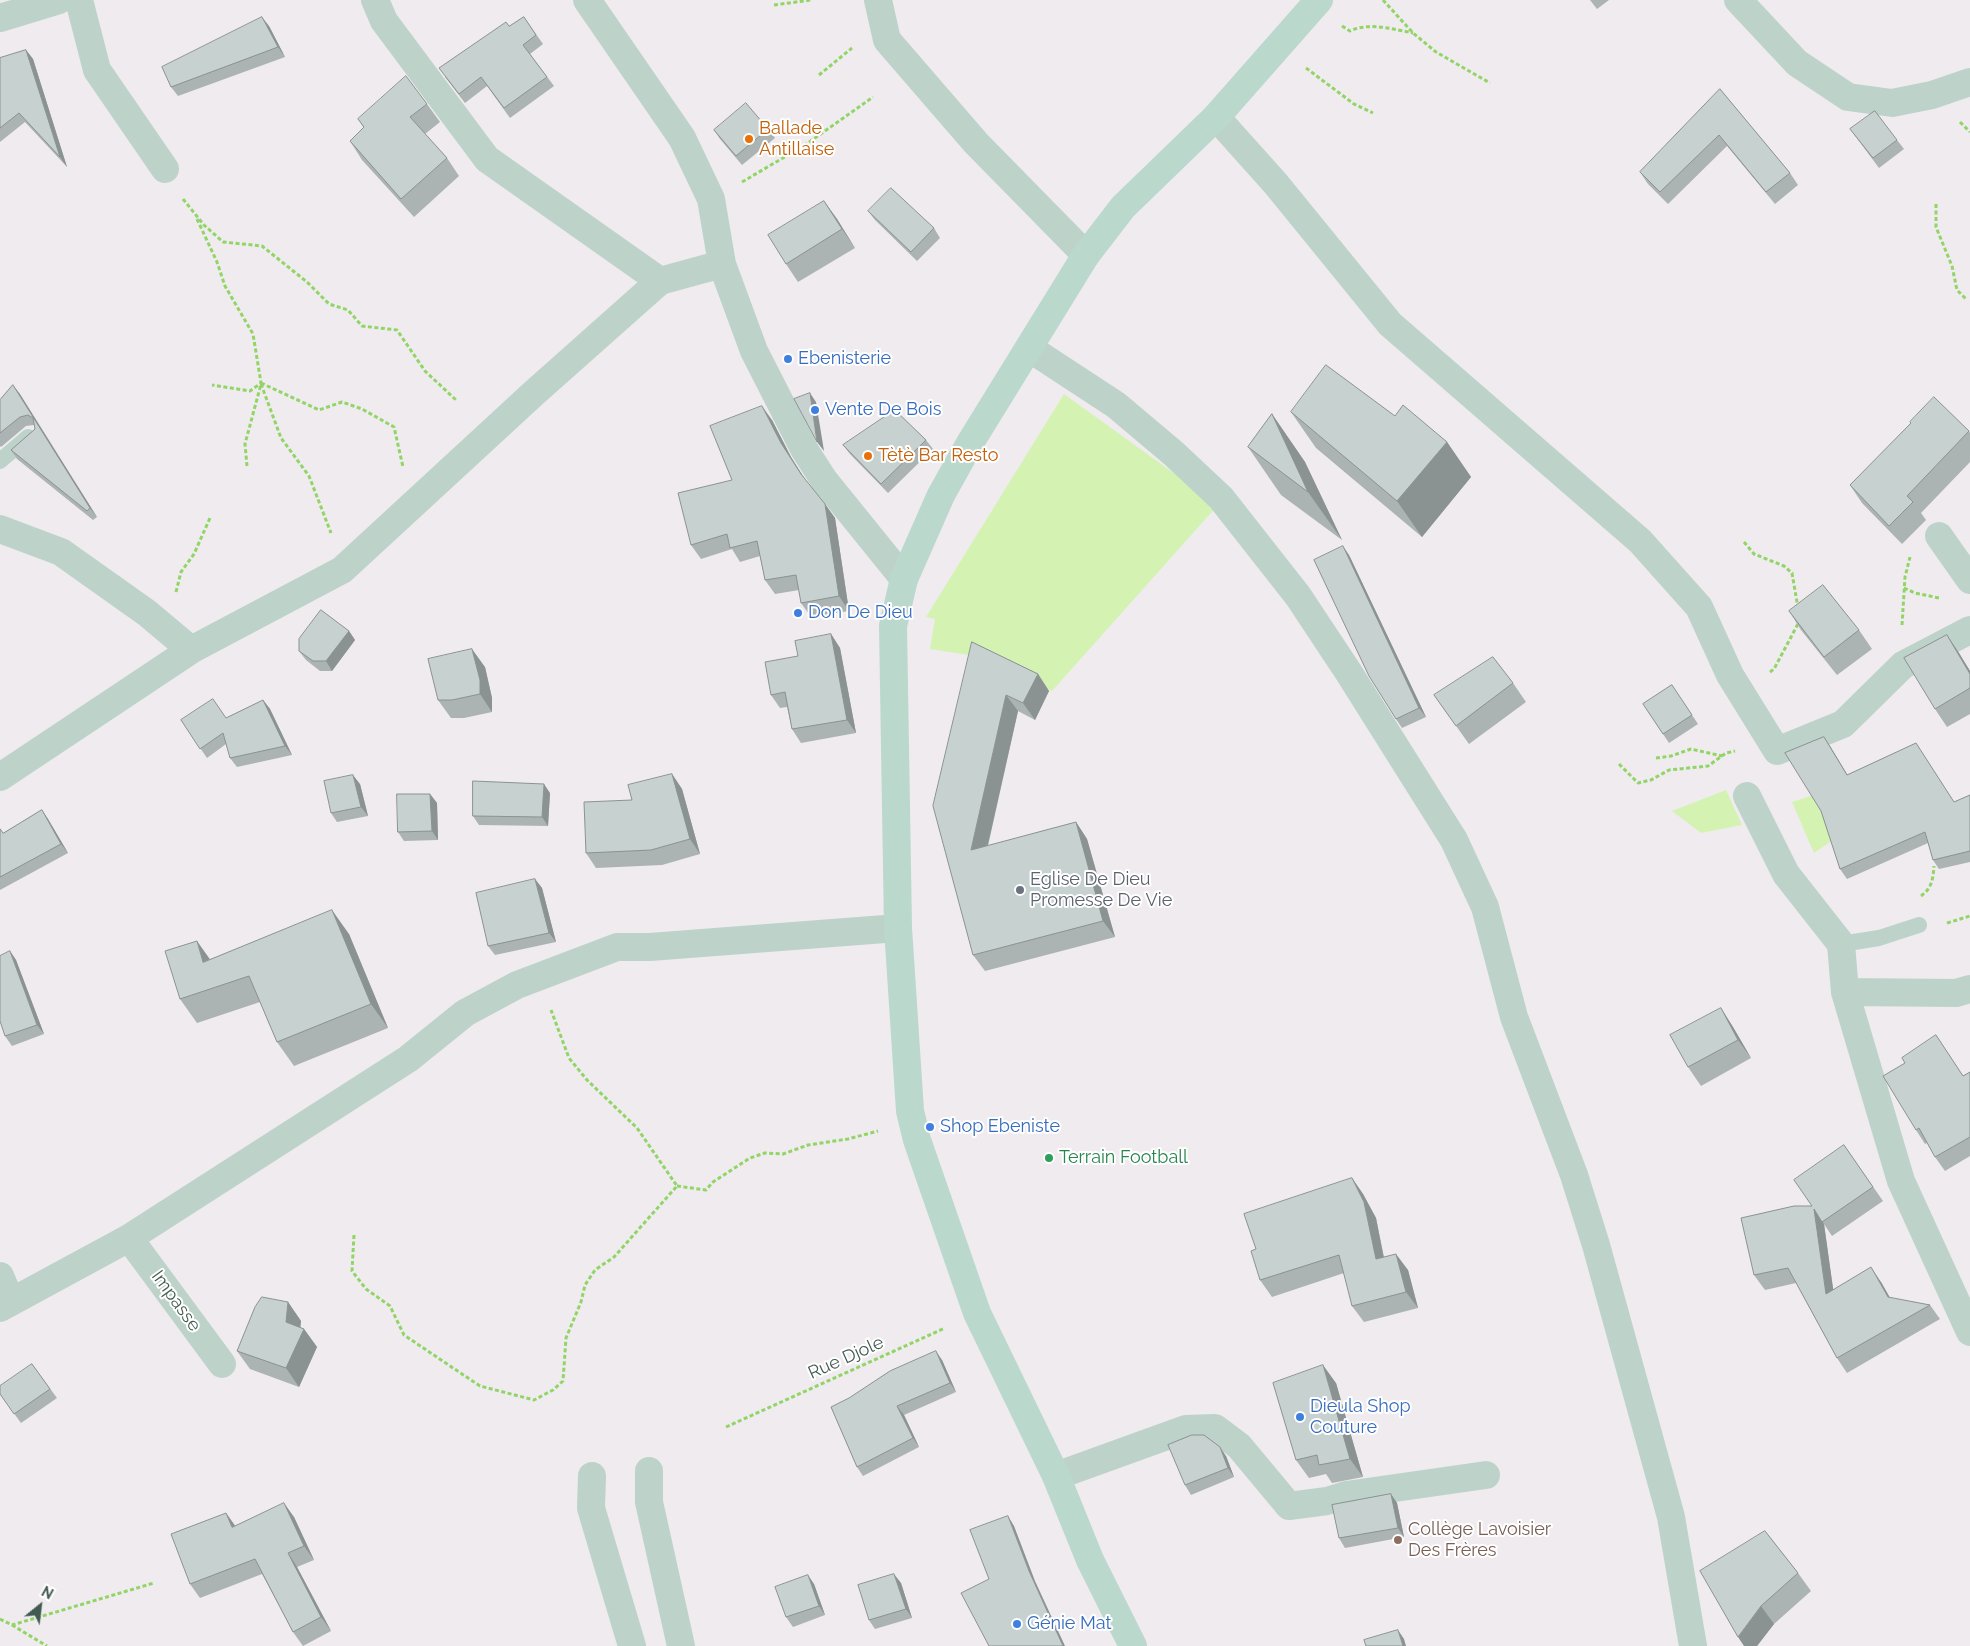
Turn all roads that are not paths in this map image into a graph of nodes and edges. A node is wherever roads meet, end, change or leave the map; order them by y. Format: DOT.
graph roads {
  1 [pos="59,0"];
  2 [pos="79,0"];
  3 [pos="375,0"];
  4 [pos="586,0"];
  5 [pos="878,0"];
  6 [pos="1738,0"];
  7 [pos="1316,4"];
  8 [pos="0,18"];
  9 [pos="1970,82"];
  10 [pos="1216,117"];
  11 [pos="165,169"];
  12 [pos="1086,255"];
  13 [pos="722,264"];
  14 [pos="660,281"];
  15 [pos="1029,348"];
  16 [pos="32,434"];
  17 [pos="0,462"];
  18 [pos="0,529"];
  19 [pos="1939,536"];
  20 [pos="904,579"];
  21 [pos="1970,580"];
  22 [pos="1970,630"];
  23 [pos="181,642"];
  24 [pos="1,775"];
  25 [pos="1747,796"];
  26 [pos="1920,925"];
  27 [pos="898,928"];
  28 [pos="1840,944"];
  29 [pos="1970,989"];
  30 [pos="1845,992"];
  31 [pos="130,1238"];
  32 [pos="0,1276"];
  33 [pos="5,1305"];
  34 [pos="1970,1332"];
  35 [pos="222,1364"];
  36 [pos="649,1471"];
  37 [pos="1486,1475"];
  38 [pos="592,1476"];
  39 [pos="1056,1476"];
  40 [pos="632,1646"];
  41 [pos="681,1646"];
  42 [pos="1133,1646"];
  43 [pos="1693,1646"];
  1 -- 8 [label="street"];
  2 -- 11 [label="street"];
  3 -- 14 [label="street"];
  4 -- 13 [label="street"];
  5 -- 12 [label="street"];
  6 -- 9 [label="street"];
  7 -- 10 [label="street"];
  10 -- 12 [label="street"];
  10 -- 22 [label="street"];
  12 -- 15 [label="street"];
  13 -- 14 [label="street"];
  13 -- 20 [label="street"];
  14 -- 23 [label="street"];
  15 -- 20 [label="street"];
  15 -- 43 [label="street"];
  16 -- 17 [label="lane"];
  18 -- 23 [label="street"];
  19 -- 21 [label="street"];
  20 -- 27 [label="street"];
  23 -- 24 [label="street"];
  25 -- 28 [label="street"];
  26 -- 28 [label="lane"];
  27 -- 31 [label="street"];
  27 -- 39 [label="street"];
  28 -- 30 [label="street"];
  29 -- 30 [label="street"];
  30 -- 34 [label="street"];
  31 -- 33 [label="street"];
  31 -- 35 [label="street, Impasse"];
  32 -- 33 [label="street"];
  36 -- 41 [label="street"];
  37 -- 39 [label="street"];
  38 -- 40 [label="street"];
  39 -- 42 [label="street"];
}
